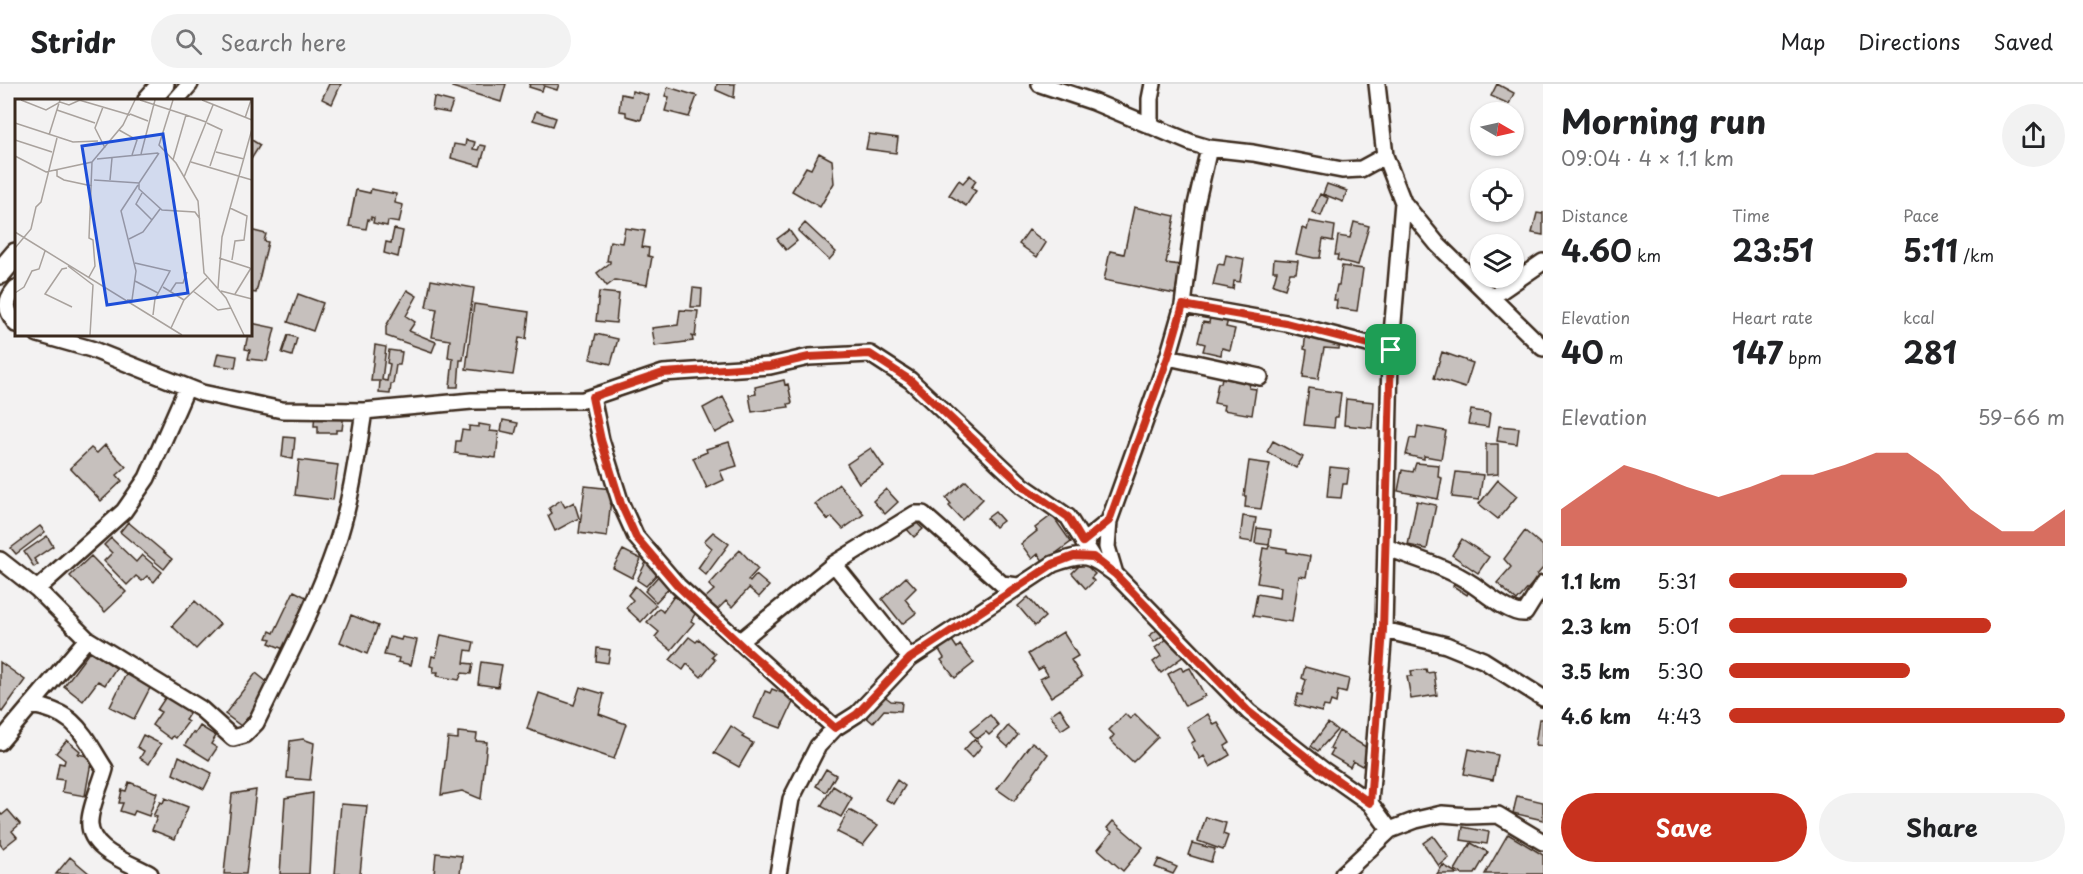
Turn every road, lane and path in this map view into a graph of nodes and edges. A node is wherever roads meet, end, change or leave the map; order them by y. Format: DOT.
graph roads {
  1 [pos="163,84"];
  2 [pos="190,84"];
  3 [pos="1040,84"];
  4 [pos="1153,84"];
  5 [pos="1377,84"];
  6 [pos="150,99"];
  7 [pos="177,99"];
  8 [pos="1150,126"];
  9 [pos="1209,148"];
  10 [pos="1385,156"];
  11 [pos="1402,202"];
  12 [pos="15,255"];
  13 [pos="1543,262"];
  14 [pos="0,273"];
  15 [pos="15,289"];
  16 [pos="1492,297"];
  17 [pos="1183,305"];
  18 [pos="15,322"];
  19 [pos="45,336"];
  20 [pos="1543,348"];
  21 [pos="1391,350"];
  22 [pos="1168,357"];
  23 [pos="1260,377"];
  24 [pos="187,387"];
  25 [pos="592,397"];
  26 [pos="364,411"];
  27 [pos="1109,521"];
  28 [pos="1083,542"];
  29 [pos="1386,547"];
  30 [pos="1093,557"];
  31 [pos="0,560"];
  32 [pos="834,564"];
  33 [pos="1115,574"];
  34 [pos="1543,584"];
  35 [pos="1018,586"];
  36 [pos="37,589"];
  37 [pos="1383,630"];
  38 [pos="87,639"];
  39 [pos="739,642"];
  40 [pos="910,658"];
  41 [pos="1543,698"];
  42 [pos="31,705"];
  43 [pos="835,728"];
  44 [pos="0,742"];
  45 [pos="1370,803"];
  46 [pos="1390,830"];
  47 [pos="1543,842"];
  48 [pos="150,874"];
  49 [pos="778,874"];
  50 [pos="1343,874"];
  1 -- 6 [label="main road"];
  2 -- 7 [label="street"];
  3 -- 8 [label="street"];
  4 -- 8 [label="street"];
  5 -- 10 [label="street"];
  8 -- 9 [label="street"];
  9 -- 10 [label="street"];
  9 -- 17 [label="street"];
  10 -- 11 [label="street"];
  11 -- 16 [label="street"];
  11 -- 21 [label="street"];
  12 -- 14 [label="main road"];
  13 -- 16 [label="street"];
  15 -- 18 [label="street"];
  16 -- 20 [label="street"];
  17 -- 21 [label="street"];
  17 -- 22 [label="street"];
  19 -- 24 [label="street"];
  21 -- 29 [label="street"];
  22 -- 23 [label="street"];
  22 -- 27 [label="street"];
  24 -- 26 [label="street"];
  24 -- 36 [label="street"];
  25 -- 26 [label="street"];
  25 -- 28 [label="street"];
  25 -- 39 [label="street"];
  26 -- 38 [label="street"];
  27 -- 28 [label="street"];
  27 -- 33 [label="street"];
  28 -- 30 [label="street"];
  29 -- 34 [label="street"];
  29 -- 37 [label="street"];
  30 -- 33 [label="street"];
  30 -- 35 [label="street"];
  31 -- 36 [label="street"];
  32 -- 35 [label="street"];
  32 -- 39 [label="street"];
  32 -- 40 [label="street"];
  33 -- 45 [label="street"];
  35 -- 40 [label="street"];
  36 -- 38 [label="street"];
  37 -- 41 [label="street"];
  37 -- 45 [label="street"];
  38 -- 42 [label="street"];
  39 -- 43 [label="street"];
  40 -- 43 [label="street"];
  42 -- 44 [label="street"];
  42 -- 48 [label="street"];
  43 -- 49 [label="street"];
  45 -- 46 [label="street"];
  46 -- 47 [label="street"];
  46 -- 50 [label="street"];
}
